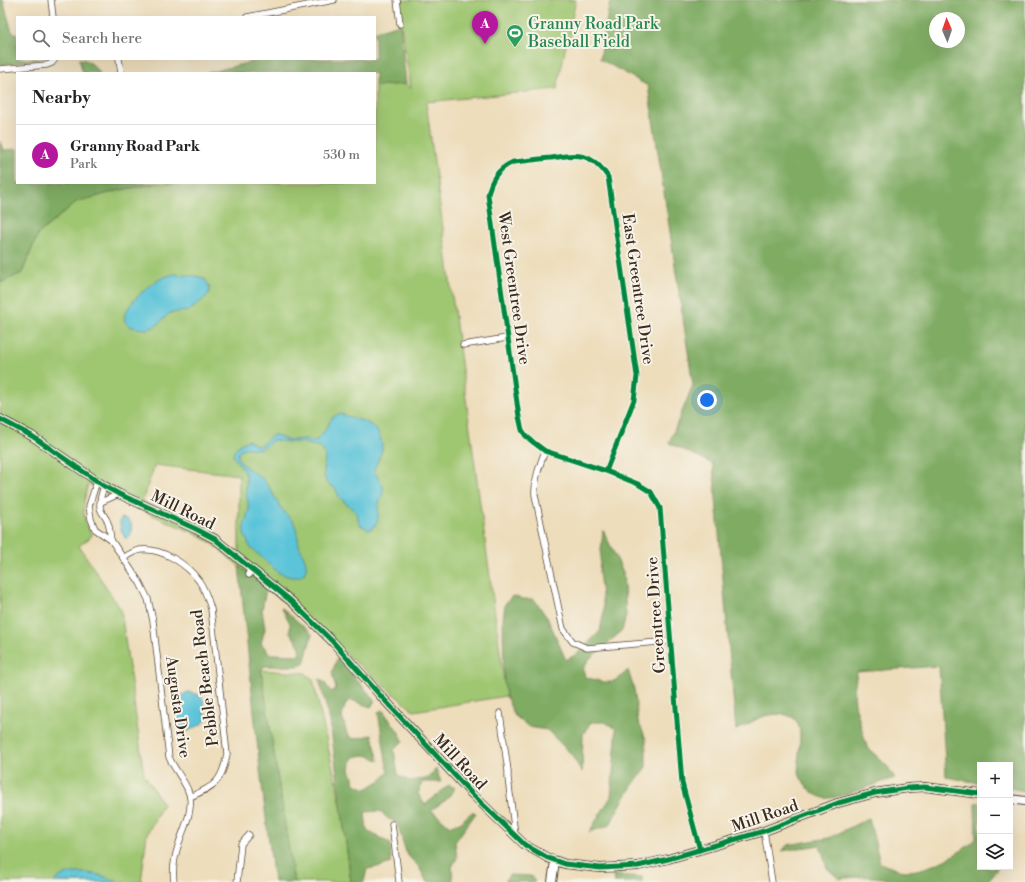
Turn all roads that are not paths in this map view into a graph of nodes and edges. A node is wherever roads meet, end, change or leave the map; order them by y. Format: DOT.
graph roads {
  1 [pos="51,0"];
  2 [pos="334,0"];
  3 [pos="397,0"];
  4 [pos="321,1"];
  5 [pos="53,16"];
  6 [pos="253,16"];
  7 [pos="400,24"];
  8 [pos="54,60"];
  9 [pos="119,60"];
  10 [pos="0,69"];
  11 [pos="121,72"];
  12 [pos="546,158"];
  13 [pos="507,338"];
  14 [pos="463,345"];
  15 [pos="0,419"];
  16 [pos="545,451"];
  17 [pos="606,471"];
  18 [pos="101,484"];
  19 [pos="119,494"];
  20 [pos="100,505"];
  21 [pos="111,540"];
  22 [pos="122,558"];
  23 [pos="671,641"];
  24 [pos="500,713"];
  25 [pos="977,794"];
  26 [pos="190,798"];
  27 [pos="1013,799"];
  28 [pos="1025,801"];
  29 [pos="392,824"];
  30 [pos="764,831"];
  31 [pos="249,835"];
  32 [pos="515,836"];
  33 [pos="700,850"];
  34 [pos="555,861"];
  35 [pos="174,882"];
  36 [pos="237,882"];
  37 [pos="399,882"];
  38 [pos="552,882"];
  39 [pos="772,882"];
  1 -- 5 [label="street"];
  2 -- 4 [label="street"];
  3 -- 7 [label="street"];
  4 -- 6 [label="street"];
  8 -- 10 [label="street"];
  9 -- 11 [label="street"];
  12 -- 13 [label="street, West Greentree Drive"];
  12 -- 17 [label="street, East Greentree Drive"];
  13 -- 14 [label="street"];
  13 -- 16 [label="street, West Greentree Drive"];
  15 -- 18 [label="main road, Mill Road"];
  16 -- 17 [label="street, Greentree Drive"];
  16 -- 23 [label="street"];
  17 -- 23 [label="street, Greentree Drive"];
  18 -- 19 [label="main road, Mill Road"];
  18 -- 20 [label="street"];
  18 -- 21 [label="street, Augusta Drive"];
  19 -- 20 [label="street"];
  19 -- 32 [label="main road, Mill Road"];
  20 -- 21 [label="street, Augusta Drive"];
  21 -- 22 [label="street, Augusta Drive"];
  22 -- 26 [label="street, Augusta Drive"];
  22 -- 26 [label="street, Pebble Beach Road"];
  23 -- 33 [label="street, Greentree Drive"];
  24 -- 32 [label="street"];
  25 -- 30 [label="main road, Mill Road"];
  26 -- 35 [label="street"];
  27 -- 28 [label="main road"];
  29 -- 37 [label="street"];
  30 -- 33 [label="main road, Mill Road"];
  30 -- 39 [label="street"];
  31 -- 36 [label="street"];
  32 -- 34 [label="main road, Mill Road"];
  33 -- 34 [label="main road, Mill Road"];
  34 -- 38 [label="main road"];
}
